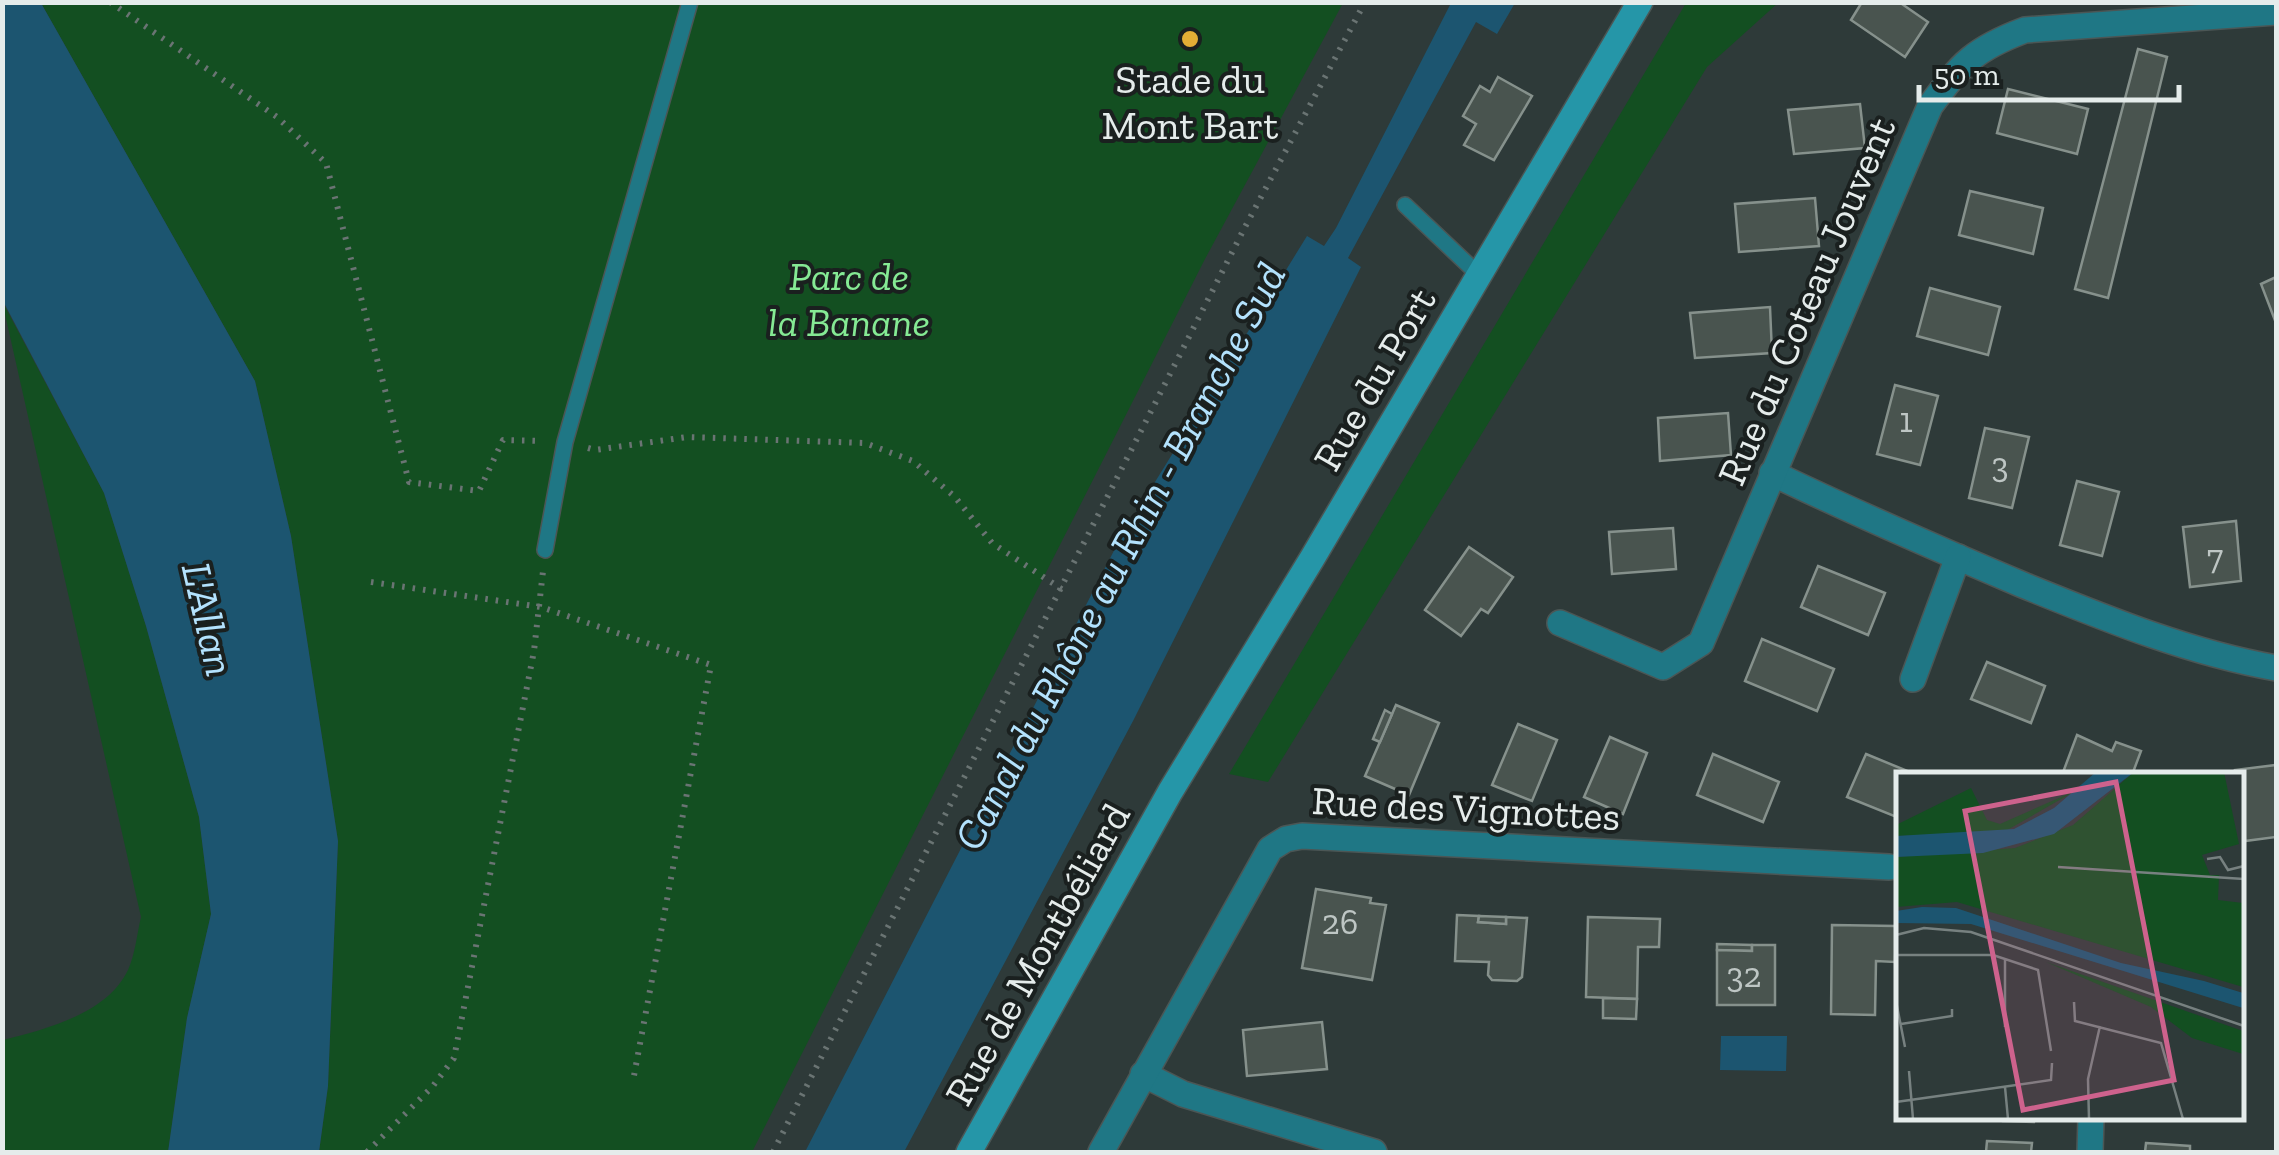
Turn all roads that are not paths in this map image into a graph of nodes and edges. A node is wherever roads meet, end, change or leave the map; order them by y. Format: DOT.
graph roads {
  1 [pos="690,2"];
  2 [pos="1640,2"];
  3 [pos="2184,11"];
  4 [pos="2276,12"];
  5 [pos="1405,205"];
  6 [pos="1479,275"];
  7 [pos="1772,472"];
  8 [pos="545,550"];
  9 [pos="1958,558"];
  10 [pos="1560,623"];
  11 [pos="2276,668"];
  12 [pos="1913,679"];
  13 [pos="1170,792"];
  14 [pos="1889,867"];
  15 [pos="1142,1074"];
  16 [pos="2091,1120"];
  17 [pos="970,1152"];
  18 [pos="1101,1152"];
  19 [pos="1374,1152"];
  20 [pos="2090,1152"];
  1 -- 8 [label="lane"];
  2 -- 6 [label="main road, Rue du Port"];
  3 -- 4 [label="street, Rue du Coteau Jouvent"];
  3 -- 7 [label="street, Rue du Coteau Jouvent"];
  5 -- 6 [label="lane"];
  6 -- 13 [label="main road, Rue du Port"];
  7 -- 9 [label="street"];
  7 -- 10 [label="street, Rue du Coteau Jouvent"];
  9 -- 11 [label="street"];
  9 -- 12 [label="street"];
  13 -- 17 [label="main road, Rue de Montbéliard"];
  14 -- 15 [label="street, Rue des Vignottes"];
  15 -- 18 [label="street, Rue des Vignottes"];
  15 -- 19 [label="street"];
  16 -- 20 [label="street"];
}
